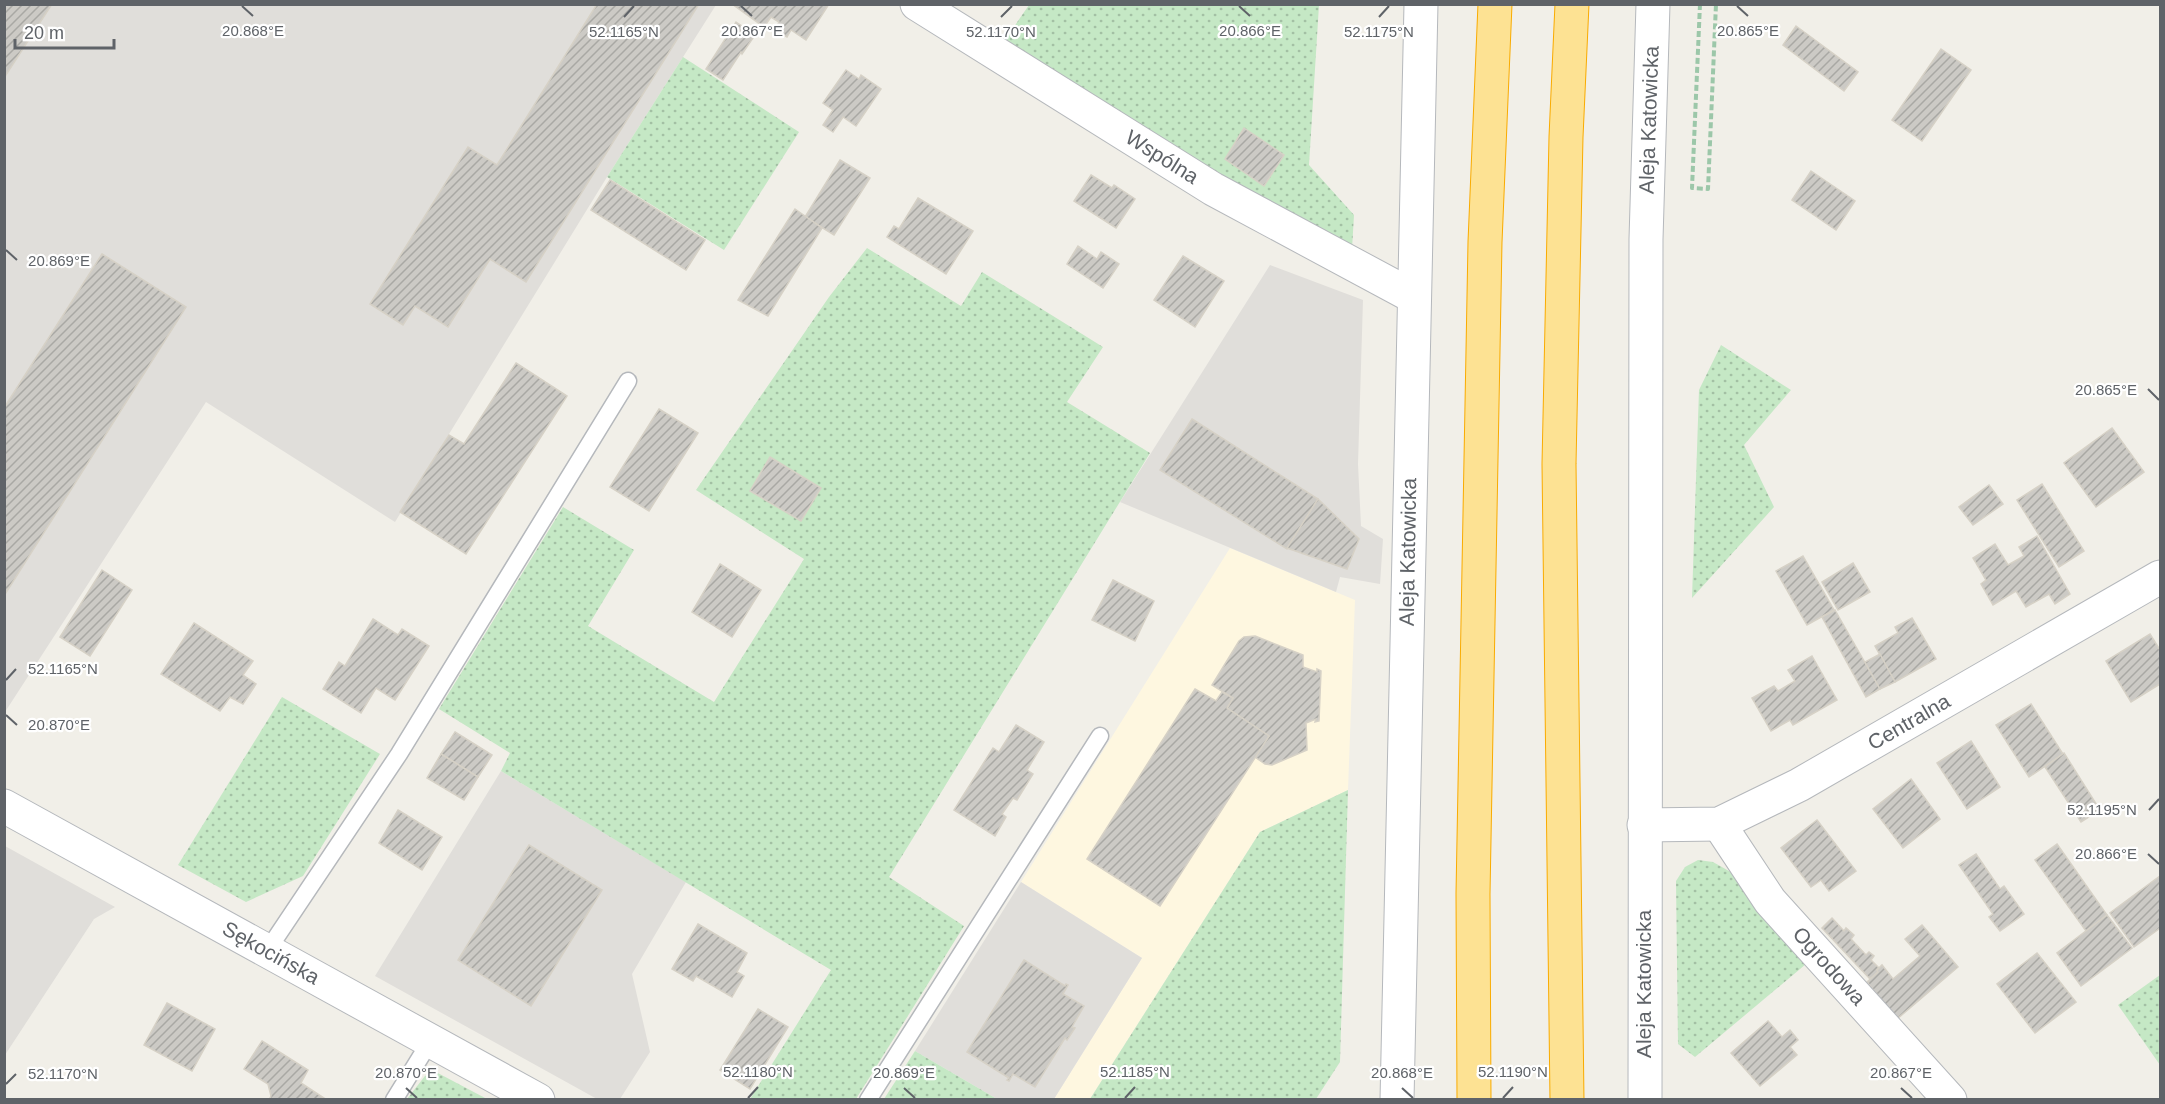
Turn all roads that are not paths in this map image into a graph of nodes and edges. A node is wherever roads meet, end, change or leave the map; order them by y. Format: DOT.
graph roads {
  1 [pos="917,4"];
  2 [pos="1421,4"];
  3 [pos="1495,4"];
  4 [pos="1572,4"];
  5 [pos="1653,4"];
  6 [pos="1414,297"];
  7 [pos="628,381"];
  8 [pos="2160,577"];
  9 [pos="1100,736"];
  10 [pos="4,806"];
  11 [pos="1719,824"];
  12 [pos="1644,825"];
  13 [pos="267,951"];
  14 [pos="430,1040"];
  15 [pos="394,1100"];
  16 [pos="538,1100"];
  17 [pos="868,1100"];
  18 [pos="1396,1100"];
  19 [pos="1474,1100"];
  20 [pos="1567,1100"];
  21 [pos="1645,1100"];
  22 [pos="1950,1100"];
  1 -- 6 [label="street, Wspólna"];
  2 -- 6 [label="street, Aleja Katowicka"];
  3 -- 19 [label="highway"];
  4 -- 20 [label="highway"];
  5 -- 12 [label="street, Aleja Katowicka"];
  6 -- 18 [label="street, Aleja Katowicka"];
  7 -- 13 [label="lane"];
  8 -- 11 [label="street, Centralna"];
  9 -- 17 [label="lane"];
  10 -- 13 [label="street, Sękocińska"];
  11 -- 12 [label="street, Centralna"];
  11 -- 22 [label="street, Ogrodowa"];
  12 -- 21 [label="street, Aleja Katowicka"];
  13 -- 14 [label="street, Sękocińska"];
  14 -- 15 [label="lane"];
  14 -- 16 [label="street, Sękocińska"];
}
